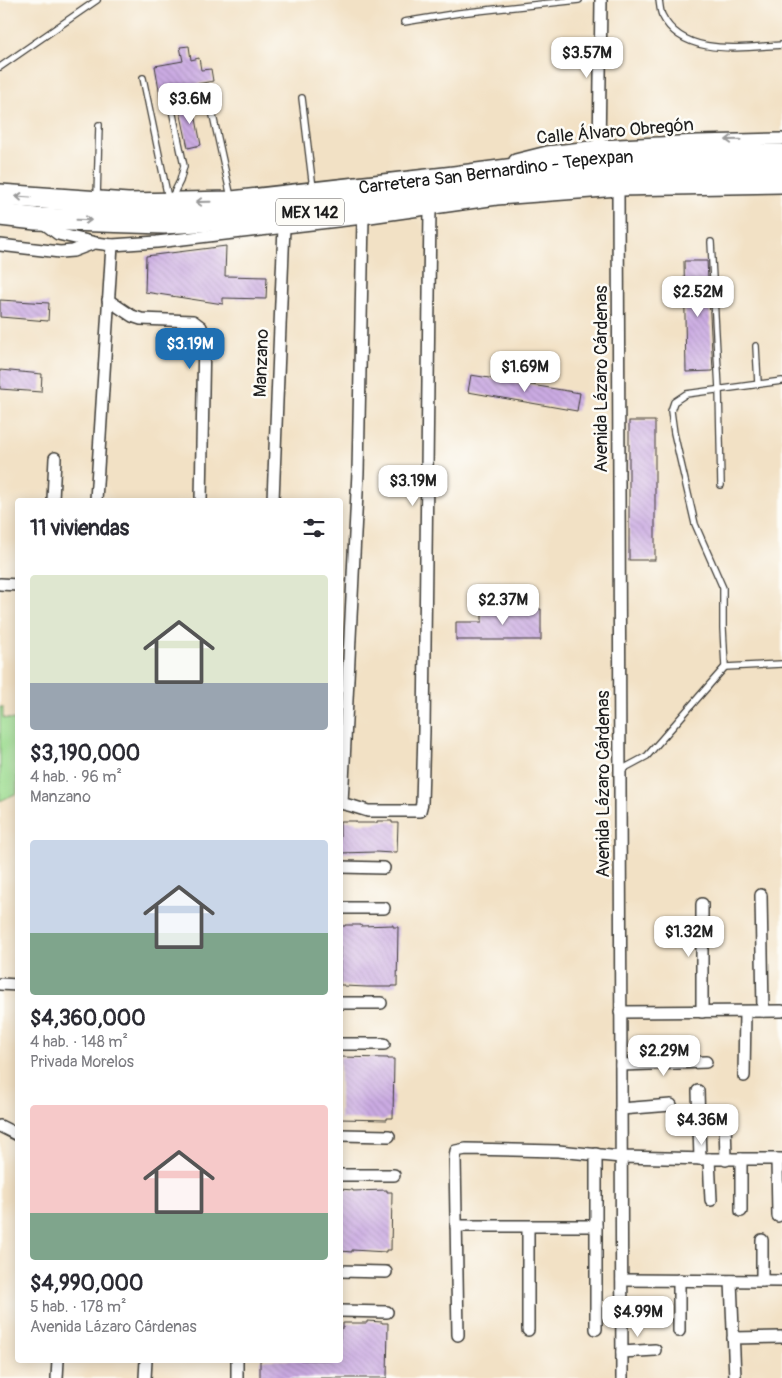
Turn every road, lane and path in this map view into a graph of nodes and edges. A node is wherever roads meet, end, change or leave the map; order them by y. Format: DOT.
graph roads {
  1 [pos="97,0"];
  2 [pos="579,0"];
  3 [pos="602,0"];
  4 [pos="659,0"];
  5 [pos="404,22"];
  6 [pos="782,45"];
  7 [pos="0,67"];
  8 [pos="143,78"];
  9 [pos="302,98"];
  10 [pos="99,126"];
  11 [pos="782,139"];
  12 [pos="599,152"];
  13 [pos="782,155"];
  14 [pos="782,173"];
  15 [pos="782,187"];
  16 [pos="618,190"];
  17 [pos="314,192"];
  18 [pos="0,195"];
  19 [pos="97,202"];
  20 [pos="232,202"];
  21 [pos="169,203"];
  22 [pos="430,208"];
  23 [pos="0,215"];
  24 [pos="363,218"];
  25 [pos="36,219"];
  26 [pos="284,227"];
  27 [pos="711,242"];
  28 [pos="96,243"];
  29 [pos="112,244"];
  30 [pos="0,245"];
  31 [pos="108,300"];
  32 [pos="756,346"];
  33 [pos="782,381"];
  34 [pos="758,384"];
  35 [pos="719,389"];
  36 [pos="55,458"];
  37 [pos="721,484"];
  38 [pos="53,498"];
  39 [pos="96,498"];
  40 [pos="201,498"];
  41 [pos="274,498"];
  42 [pos="0,584"];
  43 [pos="15,585"];
  44 [pos="782,664"];
  45 [pos="725,667"];
  46 [pos="343,764"];
  47 [pos="620,771"];
  48 [pos="343,804"];
  49 [pos="343,867"];
  50 [pos="384,868"];
  51 [pos="761,895"];
  52 [pos="702,904"];
  53 [pos="343,908"];
  54 [pos="384,908"];
  55 [pos="0,984"];
  56 [pos="15,985"];
  57 [pos="343,1003"];
  58 [pos="381,1004"];
  59 [pos="763,1011"];
  60 [pos="782,1011"];
  61 [pos="620,1012"];
  62 [pos="702,1012"];
  63 [pos="745,1012"];
  64 [pos="343,1044"];
  65 [pos="384,1044"];
  66 [pos="706,1062"];
  67 [pos="621,1065"];
  68 [pos="744,1076"];
  69 [pos="698,1091"];
  70 [pos="671,1105"];
  71 [pos="621,1109"];
  72 [pos="725,1120"];
  73 [pos="0,1126"];
  74 [pos="15,1134"];
  75 [pos="343,1135"];
  76 [pos="389,1136"];
  77 [pos="596,1154"];
  78 [pos="621,1157"];
  79 [pos="704,1159"];
  80 [pos="741,1159"];
  81 [pos="780,1159"];
  82 [pos="726,1160"];
  83 [pos="343,1175"];
  84 [pos="394,1175"];
  85 [pos="711,1200"];
  86 [pos="741,1211"];
  87 [pos="778,1216"];
  88 [pos="456,1226"];
  89 [pos="596,1226"];
  90 [pos="528,1227"];
  91 [pos="762,1240"];
  92 [pos="343,1271"];
  93 [pos="386,1272"];
  94 [pos="622,1280"];
  95 [pos="679,1280"];
  96 [pos="762,1280"];
  97 [pos="782,1280"];
  98 [pos="731,1281"];
  99 [pos="343,1311"];
  100 [pos="387,1312"];
  101 [pos="596,1329"];
  102 [pos="528,1330"];
  103 [pos="679,1331"];
  104 [pos="458,1335"];
  105 [pos="782,1337"];
  106 [pos="734,1338"];
  107 [pos="655,1350"];
  108 [pos="622,1352"];
  109 [pos="58,1363"];
  110 [pos="146,1363"];
  111 [pos="237,1363"];
  112 [pos="58,1378"];
  113 [pos="146,1378"];
  114 [pos="236,1378"];
  115 [pos="622,1378"];
  116 [pos="735,1378"];
  1 -- 7 [label="lane"];
  2 -- 5 [label="lane"];
  3 -- 12 [label="street"];
  4 -- 6 [label="lane"];
  8 -- 21 [label="lane"];
  9 -- 17 [label="lane"];
  10 -- 19 [label="lane"];
  11 -- 12 [label="street, Calle Álvaro Obregón, one-way"];
  12 -- 13 [label="highway, Carretera San Bernardino - Tepexpan / MEX 142"];
  12 -- 17 [label="highway, Carretera San Bernardino - Tepexpan / MEX 142"];
  25 -- 14 [label="highway, Carretera San Bernardino - Tepexpan / MEX 142, one-way"];
  15 -- 16 [label="street"];
  16 -- 22 [label="street"];
  16 -- 47 [label="street, Avenida Lázaro Cárdenas"];
  17 -- 20 [label="highway, Carretera San Bernardino - Tepexpan / MEX 142"];
  19 -- 18 [label="highway, Carretera San Bernardino - Tepexpan / MEX 142, one-way"];
  19 -- 21 [label="highway, Carretera San Bernardino - Tepexpan / MEX 142"];
  20 -- 21 [label="highway, Carretera San Bernardino - Tepexpan / MEX 142, one-way"];
  20 -- 21 [label="lane"];
  22 -- 24 [label="street"];
  22 -- 48 [label="street"];
  23 -- 25 [label="highway, Carretera San Bernardino - Tepexpan / MEX 142"];
  24 -- 26 [label="street"];
  24 -- 46 [label="street"];
  25 -- 28 [label="street"];
  26 -- 29 [label="street"];
  26 -- 41 [label="street, Manzano"];
  27 -- 35 [label="lane"];
  28 -- 29 [label="street"];
  28 -- 30 [label="street"];
  29 -- 31 [label="street"];
  31 -- 39 [label="street"];
  31 -- 40 [label="street"];
  32 -- 34 [label="lane"];
  33 -- 34 [label="lane"];
  34 -- 35 [label="lane"];
  35 -- 37 [label="lane"];
  35 -- 45 [label="lane"];
  36 -- 38 [label="street"];
  42 -- 43 [label="street"];
  44 -- 45 [label="lane"];
  45 -- 47 [label="lane"];
  47 -- 61 [label="street, Avenida Lázaro Cárdenas"];
  49 -- 50 [label="street"];
  51 -- 59 [label="street"];
  52 -- 62 [label="street"];
  53 -- 54 [label="street"];
  55 -- 56 [label="street"];
  57 -- 58 [label="street"];
  59 -- 60 [label="street"];
  59 -- 63 [label="street"];
  61 -- 62 [label="street"];
  61 -- 67 [label="street, Avenida Lázaro Cárdenas"];
  62 -- 63 [label="street"];
  63 -- 68 [label="street"];
  64 -- 65 [label="street"];
  66 -- 67 [label="street"];
  67 -- 71 [label="street, Avenida Lázaro Cárdenas"];
  69 -- 79 [label="street"];
  70 -- 71 [label="street"];
  71 -- 78 [label="street, Avenida Lázaro Cárdenas"];
  72 -- 82 [label="street"];
  73 -- 74 [label="street"];
  75 -- 76 [label="street"];
  77 -- 78 [label="street"];
  77 -- 88 [label="street"];
  77 -- 89 [label="street"];
  78 -- 79 [label="street"];
  78 -- 94 [label="street, Avenida Lázaro Cárdenas"];
  79 -- 82 [label="street"];
  79 -- 85 [label="street"];
  80 -- 81 [label="street"];
  80 -- 82 [label="street"];
  80 -- 86 [label="street"];
  81 -- 87 [label="street"];
  83 -- 84 [label="street"];
  88 -- 90 [label="street"];
  88 -- 104 [label="street"];
  89 -- 90 [label="street"];
  89 -- 101 [label="street"];
  90 -- 102 [label="street"];
  91 -- 96 [label="street"];
  92 -- 93 [label="street"];
  94 -- 95 [label="street"];
  94 -- 108 [label="street, Avenida Lázaro Cárdenas"];
  95 -- 98 [label="street"];
  95 -- 103 [label="street"];
  96 -- 97 [label="street"];
  96 -- 98 [label="street"];
  98 -- 106 [label="street"];
  99 -- 100 [label="street"];
  105 -- 106 [label="street"];
  106 -- 116 [label="street"];
  107 -- 108 [label="street"];
  108 -- 115 [label="street, Avenida Lázaro Cárdenas"];
  109 -- 112 [label="street"];
  110 -- 113 [label="street"];
  111 -- 114 [label="street"];
}
